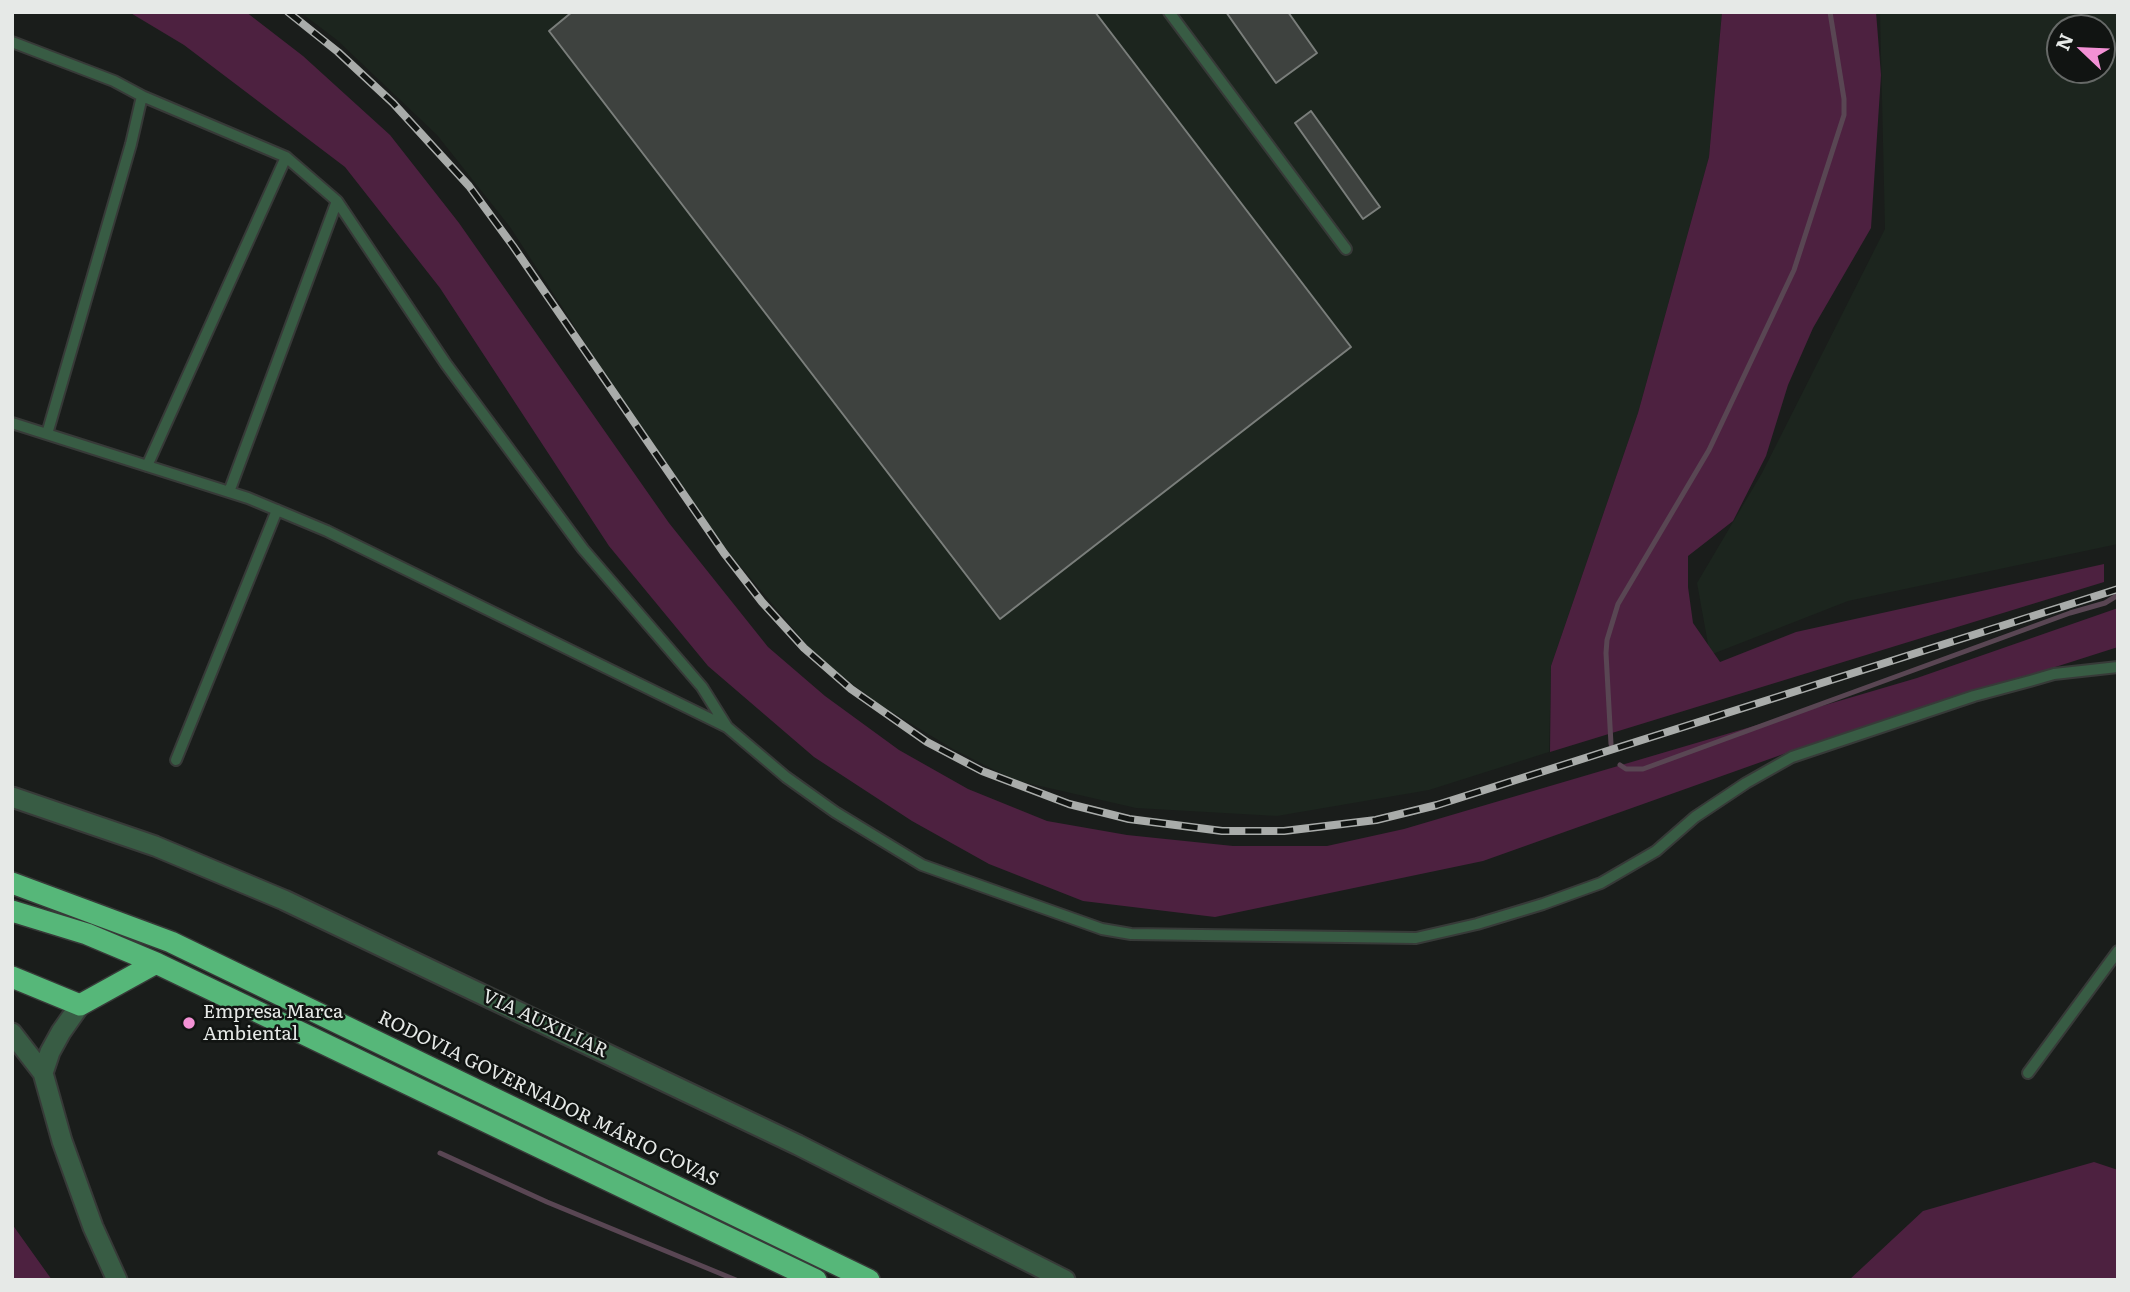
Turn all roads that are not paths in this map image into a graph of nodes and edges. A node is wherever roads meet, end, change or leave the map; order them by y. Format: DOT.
graph roads {
  1 [pos="1169,12"];
  2 [pos="12,42"];
  3 [pos="142,96"];
  4 [pos="286,157"];
  5 [pos="337,201"];
  6 [pos="1346,249"];
  7 [pos="12,423"];
  8 [pos="47,434"];
  9 [pos="147,466"];
  10 [pos="229,492"];
  11 [pos="276,510"];
  12 [pos="2118,667"];
  13 [pos="727,727"];
  14 [pos="176,760"];
  15 [pos="12,797"];
  16 [pos="12,883"];
  17 [pos="12,911"];
  18 [pos="2118,951"];
  19 [pos="156,964"];
  20 [pos="12,977"];
  21 [pos="80,1005"];
  22 [pos="12,1034"];
  23 [pos="43,1073"];
  24 [pos="2028,1073"];
  25 [pos="117,1280"];
  26 [pos="816,1280"];
  27 [pos="869,1280"];
  28 [pos="1065,1280"];
  1 -- 6 [label="lane"];
  2 -- 3 [label="lane"];
  3 -- 4 [label="lane"];
  3 -- 8 [label="lane"];
  4 -- 5 [label="lane"];
  4 -- 9 [label="lane"];
  5 -- 10 [label="lane"];
  5 -- 13 [label="lane"];
  7 -- 8 [label="lane"];
  8 -- 9 [label="lane"];
  9 -- 10 [label="lane"];
  10 -- 11 [label="lane"];
  11 -- 13 [label="lane"];
  11 -- 14 [label="lane"];
  12 -- 13 [label="lane"];
  15 -- 28 [label="street, VIA AUXILIAR"];
  16 -- 27 [label="highway, RODOVIA GOVERNADOR MÁRIO COVAS"];
  17 -- 19 [label="highway"];
  18 -- 24 [label="lane"];
  19 -- 21 [label="highway"];
  19 -- 26 [label="highway"];
  20 -- 21 [label="highway"];
  21 -- 23 [label="street"];
  22 -- 23 [label="street"];
  23 -- 25 [label="street"];
}
